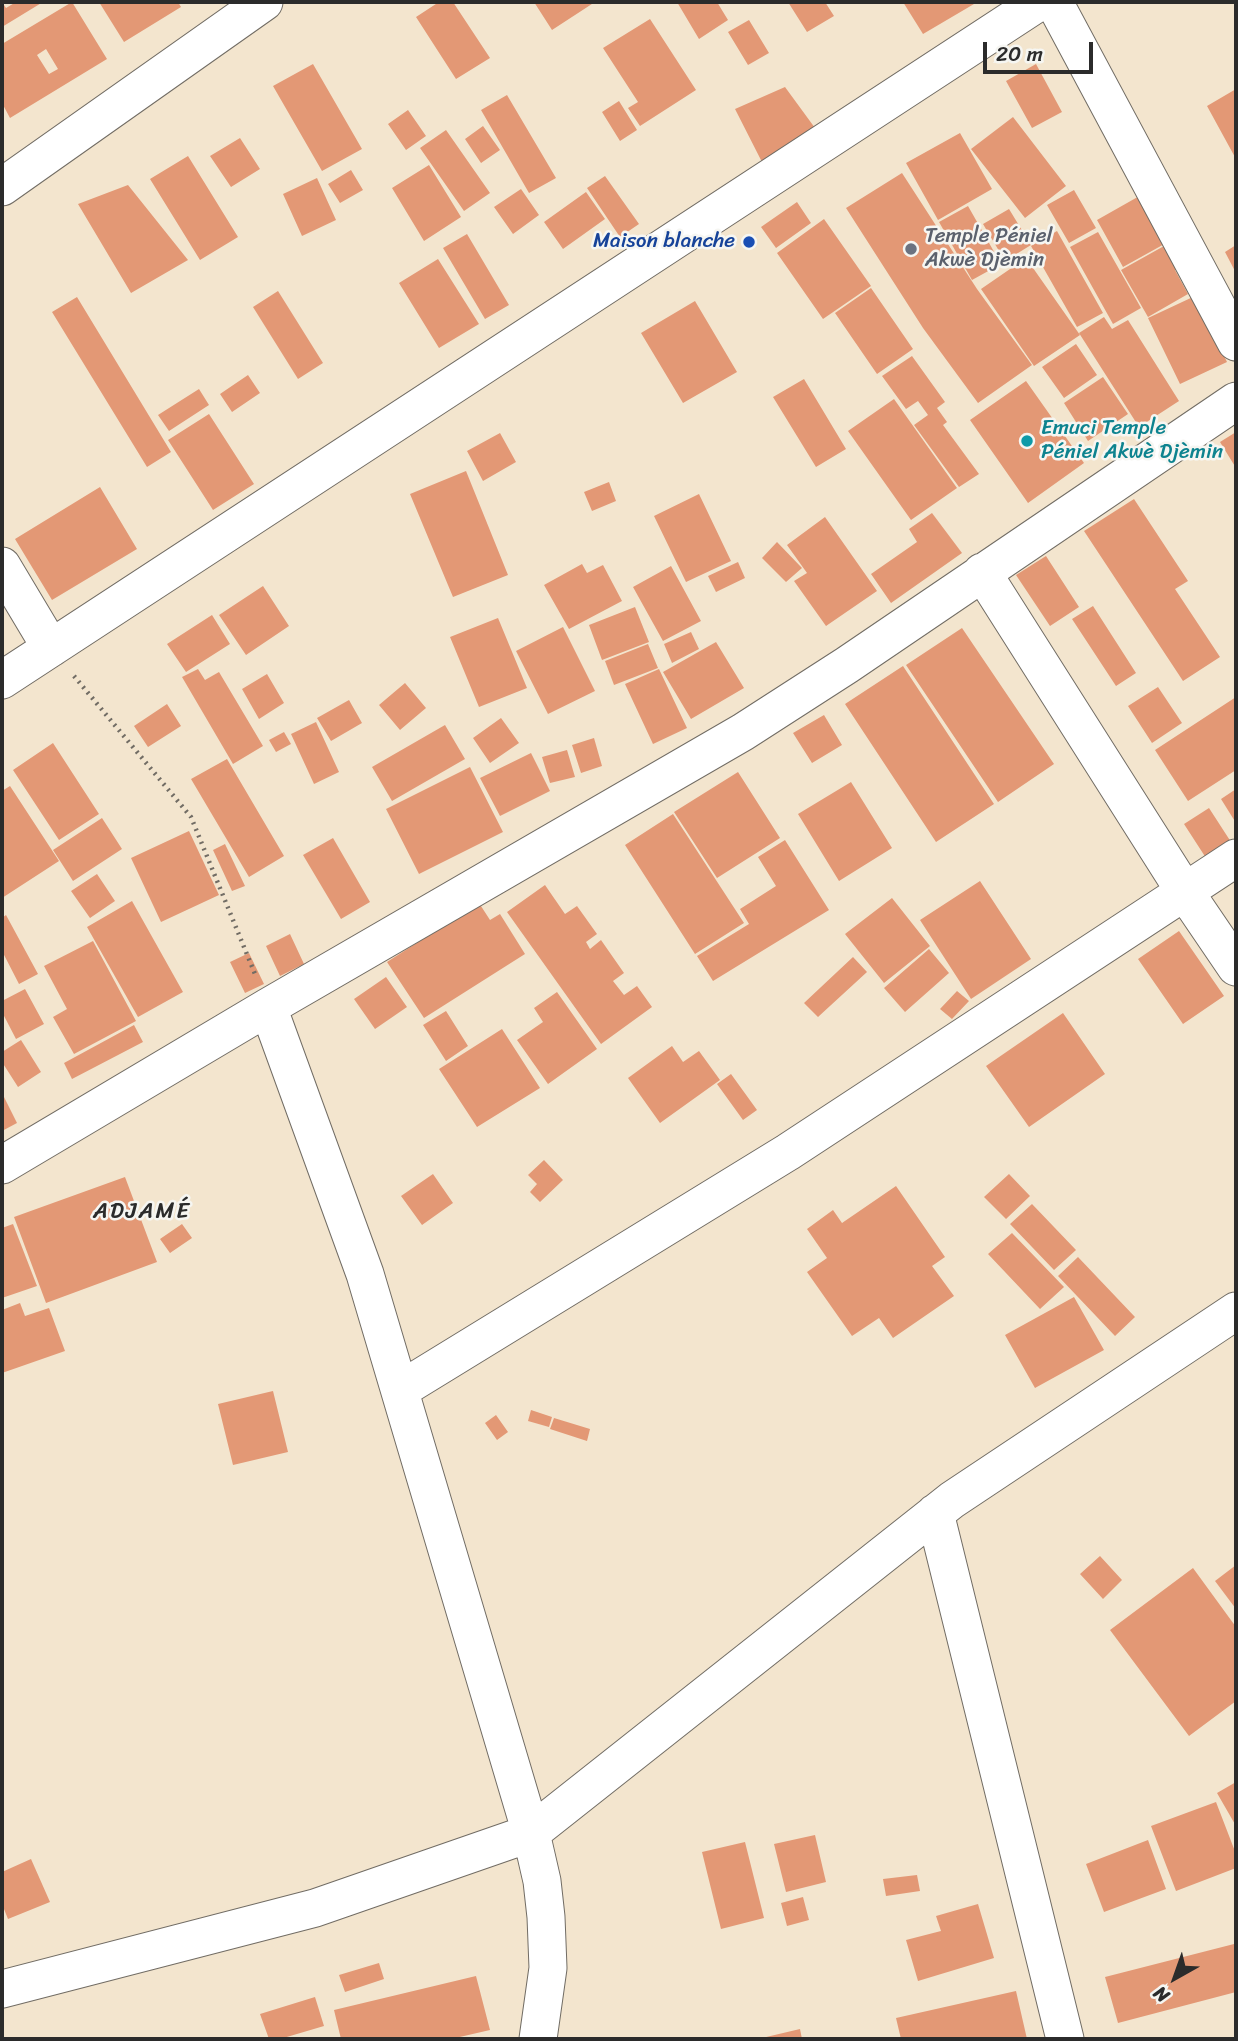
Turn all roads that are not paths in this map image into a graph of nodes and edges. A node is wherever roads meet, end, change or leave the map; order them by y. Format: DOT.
graph roads {
  1 [pos="264,2"];
  2 [pos="1031,5"];
  3 [pos="2,187"];
  4 [pos="1236,342"];
  5 [pos="1236,401"];
  6 [pos="2,566"];
  7 [pos="982,572"];
  8 [pos="51,648"];
  9 [pos="2,680"];
  10 [pos="1236,858"];
  11 [pos="1185,892"];
  12 [pos="1236,967"];
  13 [pos="268,1007"];
  14 [pos="2,1165"];
  15 [pos="1236,1311"];
  16 [pos="400,1391"];
  17 [pos="935,1513"];
  18 [pos="531,1833"];
  19 [pos="2,1989"];
  20 [pos="538,2039"];
  21 [pos="1065,2039"];
  1 -- 3 [label="street"];
  2 -- 4 [label="street"];
  2 -- 8 [label="street"];
  5 -- 7 [label="street"];
  6 -- 8 [label="street"];
  7 -- 11 [label="street"];
  7 -- 13 [label="street"];
  8 -- 9 [label="street"];
  10 -- 11 [label="street"];
  11 -- 12 [label="street"];
  11 -- 16 [label="street"];
  13 -- 14 [label="street"];
  13 -- 16 [label="street"];
  15 -- 17 [label="street"];
  16 -- 18 [label="street"];
  17 -- 18 [label="street"];
  17 -- 21 [label="street"];
  18 -- 19 [label="street"];
  18 -- 20 [label="street"];
}
